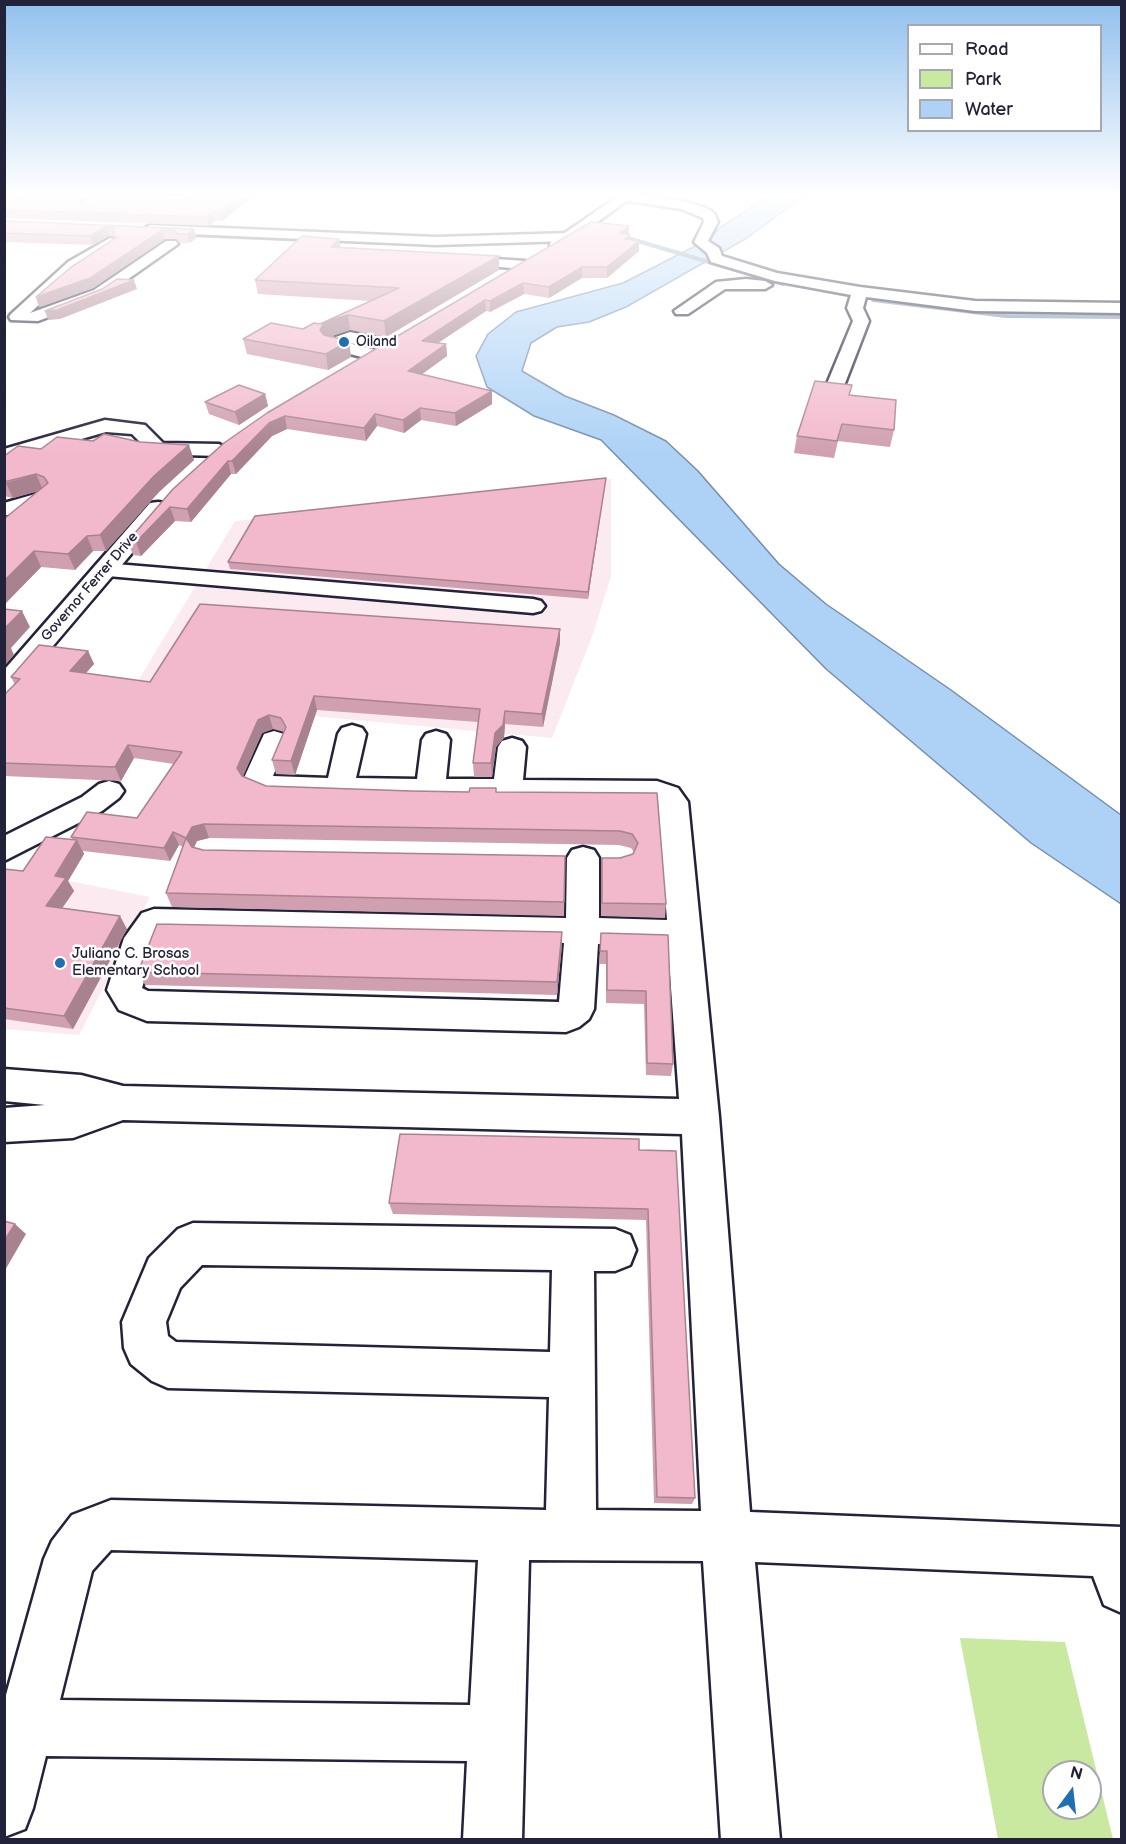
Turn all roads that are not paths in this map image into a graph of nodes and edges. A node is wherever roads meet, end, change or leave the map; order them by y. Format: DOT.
graph roads {
  1 [pos="56,281"];
  2 [pos="116,281"];
  3 [pos="791,281"];
  4 [pos="858,298"];
  5 [pos="1122,308"];
  6 [pos="682,311"];
  7 [pos="409,333"];
  8 [pos="390,345"];
  9 [pos="373,355"];
  10 [pos="353,367"];
  11 [pos="833,391"];
  12 [pos="129,448"];
  13 [pos="158,448"];
  14 [pos="4,455"];
  15 [pos="195,471"];
  16 [pos="42,498"];
  17 [pos="168,498"];
  18 [pos="4,510"];
  19 [pos="104,570"];
  20 [pos="533,606"];
  21 [pos="4,687"];
  22 [pos="352,734"];
  23 [pos="274,740"];
  24 [pos="436,741"];
  25 [pos="512,747"];
  26 [pos="340,787"];
  27 [pos="430,787"];
  28 [pos="507,789"];
  29 [pos="109,791"];
  30 [pos="4,850"];
  31 [pos="583,858"];
  32 [pos="582,931"];
  33 [pos="685,933"];
  34 [pos="4,1086"];
  35 [pos="123,1102"];
  36 [pos="700,1117"];
  37 [pos="4,1125"];
  38 [pos="573,1250"];
  39 [pos="615,1250"];
  40 [pos="573,1375"];
  41 [pos="505,1535"];
  42 [pos="571,1535"];
  43 [pos="727,1536"];
  44 [pos="1118,1563"];
  45 [pos="27,1728"];
  46 [pos="497,1733"];
  47 [pos="4,1808"];
  48 [pos="492,1839"];
  49 [pos="751,1839"];
  1 -- 2 [label="street"];
  3 -- 4 [label="street"];
  4 -- 5 [label="street"];
  4 -- 6 [label="street"];
  4 -- 11 [label="street"];
  7 -- 8 [label="street"];
  8 -- 9 [label="street"];
  8 -- 9 [label="street"];
  9 -- 10 [label="street"];
  12 -- 13 [label="street"];
  13 -- 14 [label="street"];
  13 -- 15 [label="street"];
  16 -- 18 [label="street"];
  17 -- 19 [label="street, Governor Ferrer Drive"];
  19 -- 20 [label="street"];
  19 -- 21 [label="street, Governor Ferrer Drive"];
  22 -- 26 [label="street"];
  23 -- 26 [label="street"];
  24 -- 27 [label="street"];
  25 -- 28 [label="street"];
  26 -- 27 [label="street"];
  27 -- 28 [label="street"];
  28 -- 33 [label="street"];
  29 -- 30 [label="street"];
  31 -- 32 [label="street"];
  32 -- 32 [label="street"];
  32 -- 33 [label="street"];
  33 -- 36 [label="street"];
  34 -- 35 [label="street"];
  35 -- 36 [label="street"];
  35 -- 37 [label="street"];
  36 -- 43 [label="street"];
  38 -- 39 [label="street"];
  38 -- 40 [label="street"];
  38 -- 40 [label="street"];
  40 -- 42 [label="street"];
  41 -- 42 [label="street"];
  41 -- 45 [label="street"];
  41 -- 46 [label="street"];
  42 -- 43 [label="street"];
  43 -- 44 [label="street"];
  43 -- 49 [label="street"];
  45 -- 46 [label="street"];
  45 -- 47 [label="street"];
  46 -- 48 [label="street"];
}
